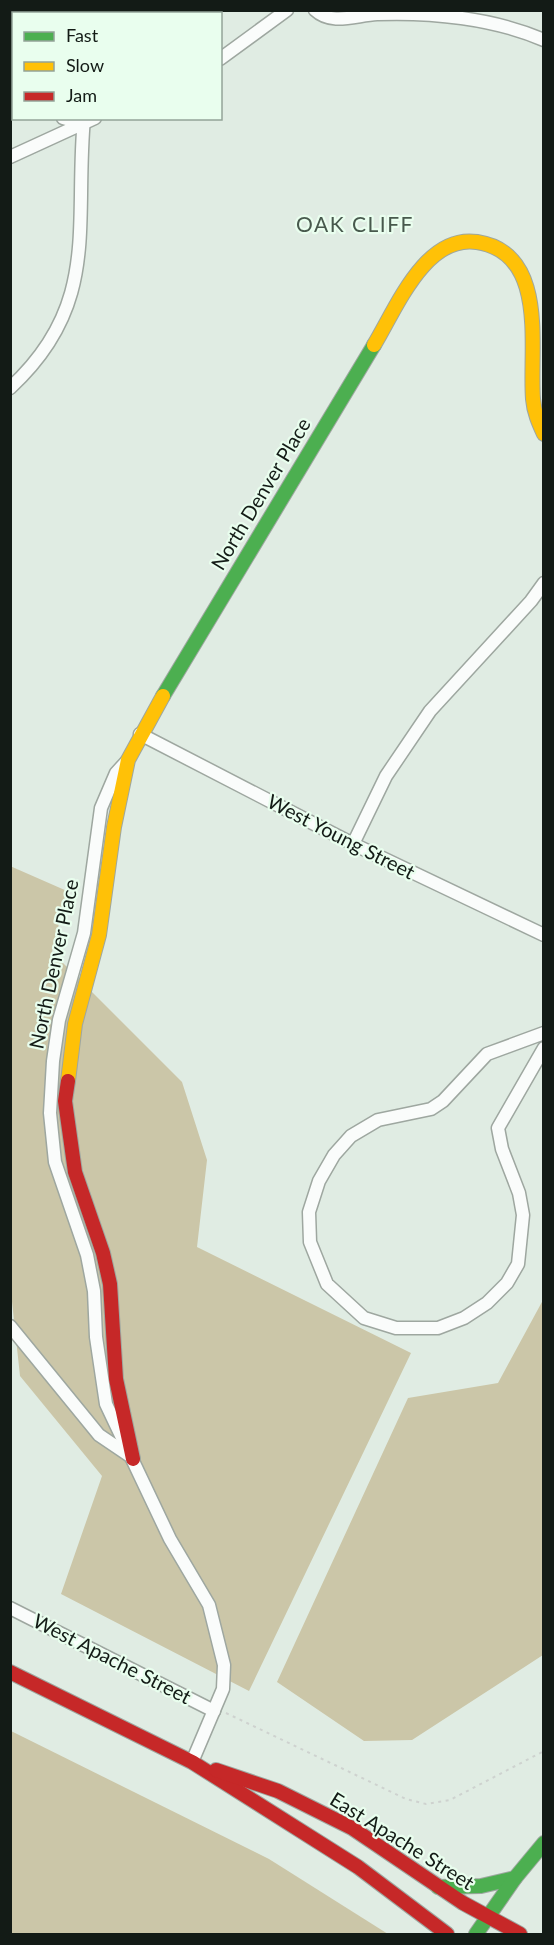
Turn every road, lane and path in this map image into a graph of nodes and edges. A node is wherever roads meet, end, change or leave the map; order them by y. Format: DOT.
graph roads {
  1 [pos="287,10"];
  2 [pos="315,10"];
  3 [pos="543,40"];
  4 [pos="222,58"];
  5 [pos="84,121"];
  6 [pos="10,157"];
  7 [pos="10,388"];
  8 [pos="543,434"];
  9 [pos="543,583"];
  10 [pos="140,734"];
  11 [pos="353,844"];
  12 [pos="543,935"];
  13 [pos="543,1033"];
  14 [pos="543,1048"];
  15 [pos="10,1326"];
  16 [pos="133,1459"];
  17 [pos="10,1608"];
  18 [pos="10,1672"];
  19 [pos="214,1711"];
  20 [pos="543,1750"];
  21 [pos="192,1762"];
  22 [pos="543,1843"];
  23 [pos="515,1878"];
  24 [pos="438,1887"];
  25 [pos="488,1917"];
  26 [pos="447,1935"];
  27 [pos="476,1935"];
  28 [pos="520,1935"];
  1 -- 4 [label="street"];
  2 -- 3 [label="street"];
  5 -- 6 [label="street"];
  5 -- 7 [label="street"];
  8 -- 10 [label="main road, North Denver Place"];
  9 -- 11 [label="street"];
  10 -- 11 [label="street, West Young Street"];
  10 -- 16 [label="main road, North Denver Place"];
  11 -- 12 [label="street, West Young Street"];
  13 -- 14 [label="street"];
  15 -- 16 [label="street"];
  16 -- 19 [label="street, North Denver Place"];
  17 -- 19 [label="street, West Apache Street"];
  18 -- 21 [label="main road, East Apache Street"];
  19 -- 20 [label="path"];
  19 -- 21 [label="street, North Denver Place"];
  21 -- 24 [label="main road, East Apache Street"];
  21 -- 26 [label="main road, East Apache Street"];
  22 -- 23 [label="main road"];
  23 -- 24 [label="main road"];
  23 -- 25 [label="main road"];
  24 -- 25 [label="main road, East Apache Street"];
  25 -- 27 [label="main road"];
  25 -- 28 [label="main road, East Apache Street"];
}
